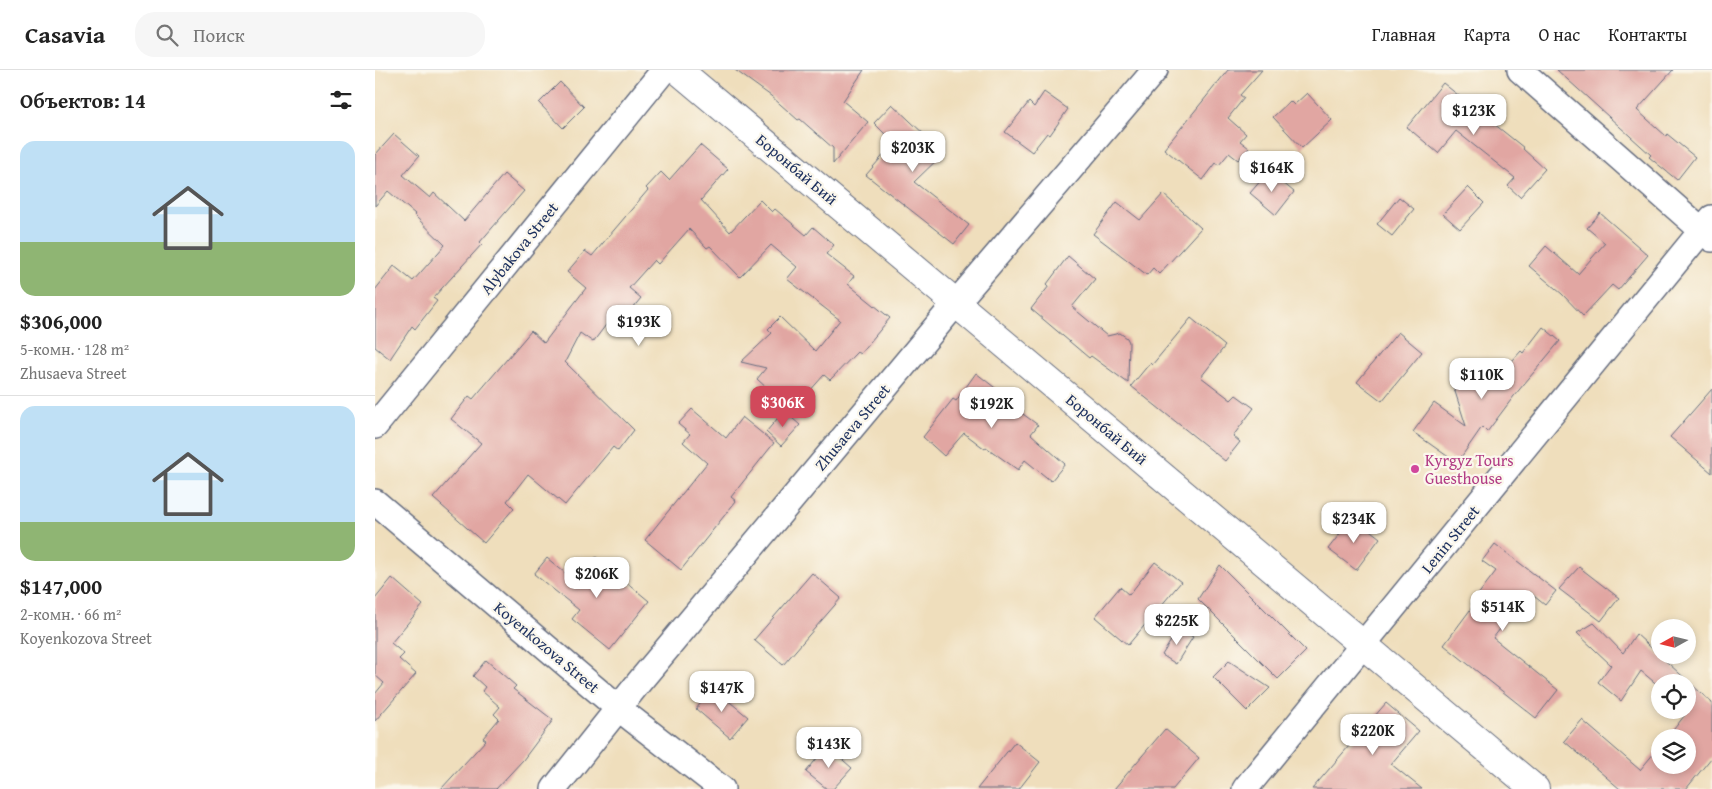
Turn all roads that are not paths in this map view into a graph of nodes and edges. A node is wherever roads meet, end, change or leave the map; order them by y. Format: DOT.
graph roads {
  1 [pos="663,70"];
  2 [pos="678,70"];
  3 [pos="1155,70"];
  4 [pos="1520,70"];
  5 [pos="1709,229"];
  6 [pos="957,303"];
  7 [pos="375,426"];
  8 [pos="375,502"];
  9 [pos="1363,645"];
  10 [pos="618,708"];
  11 [pos="554,789"];
  12 [pos="722,789"];
  13 [pos="1245,789"];
  14 [pos="1535,789"];
  1 -- 7 [label="street, Alybakova Street"];
  2 -- 6 [label="street, Боронбай Бий"];
  3 -- 6 [label="street, Zhusaeva Street"];
  4 -- 5 [label="street"];
  5 -- 9 [label="street, Lenin Street"];
  6 -- 9 [label="street, Боронбай Бий"];
  6 -- 10 [label="street, Zhusaeva Street"];
  8 -- 10 [label="street, Koyenkozova Street"];
  9 -- 13 [label="street, Lenin Street"];
  9 -- 14 [label="street, Боронбай Бий"];
  10 -- 11 [label="street, Zhusaeva Street"];
  10 -- 12 [label="street, Koyenkozova Street"];
}
